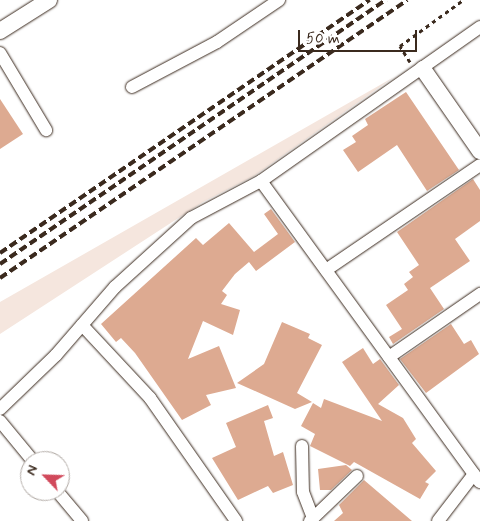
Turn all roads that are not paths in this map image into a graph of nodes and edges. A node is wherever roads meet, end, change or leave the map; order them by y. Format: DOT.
graph roads {
  1 [pos="49,0"];
  2 [pos="279,0"];
  3 [pos="480,27"];
  4 [pos="0,31"];
  5 [pos="0,53"];
  6 [pos="420,71"];
  7 [pos="132,87"];
  8 [pos="46,130"];
  9 [pos="480,151"];
  10 [pos="480,164"];
  11 [pos="261,181"];
  12 [pos="326,270"];
  13 [pos="480,294"];
  14 [pos="82,325"];
  15 [pos="389,357"];
  16 [pos="0,409"];
  17 [pos="0,422"];
  18 [pos="302,446"];
  19 [pos="24,451"];
  20 [pos="357,476"];
  21 [pos="477,478"];
  22 [pos="65,501"];
  23 [pos="311,520"];
  24 [pos="82,521"];
  25 [pos="236,521"];
  26 [pos="438,521"];
  1 -- 4 [label="street"];
  2 -- 7 [label="street"];
  3 -- 6 [label="street"];
  5 -- 8 [label="street"];
  6 -- 9 [label="street"];
  6 -- 11 [label="street"];
  10 -- 12 [label="street"];
  11 -- 12 [label="street"];
  11 -- 14 [label="street"];
  12 -- 15 [label="street"];
  13 -- 15 [label="street"];
  14 -- 16 [label="street"];
  14 -- 25 [label="street"];
  15 -- 21 [label="street"];
  17 -- 19 [label="street"];
  18 -- 23 [label="street"];
  20 -- 23 [label="street"];
  21 -- 26 [label="street"];
  22 -- 24 [label="street"];
}
